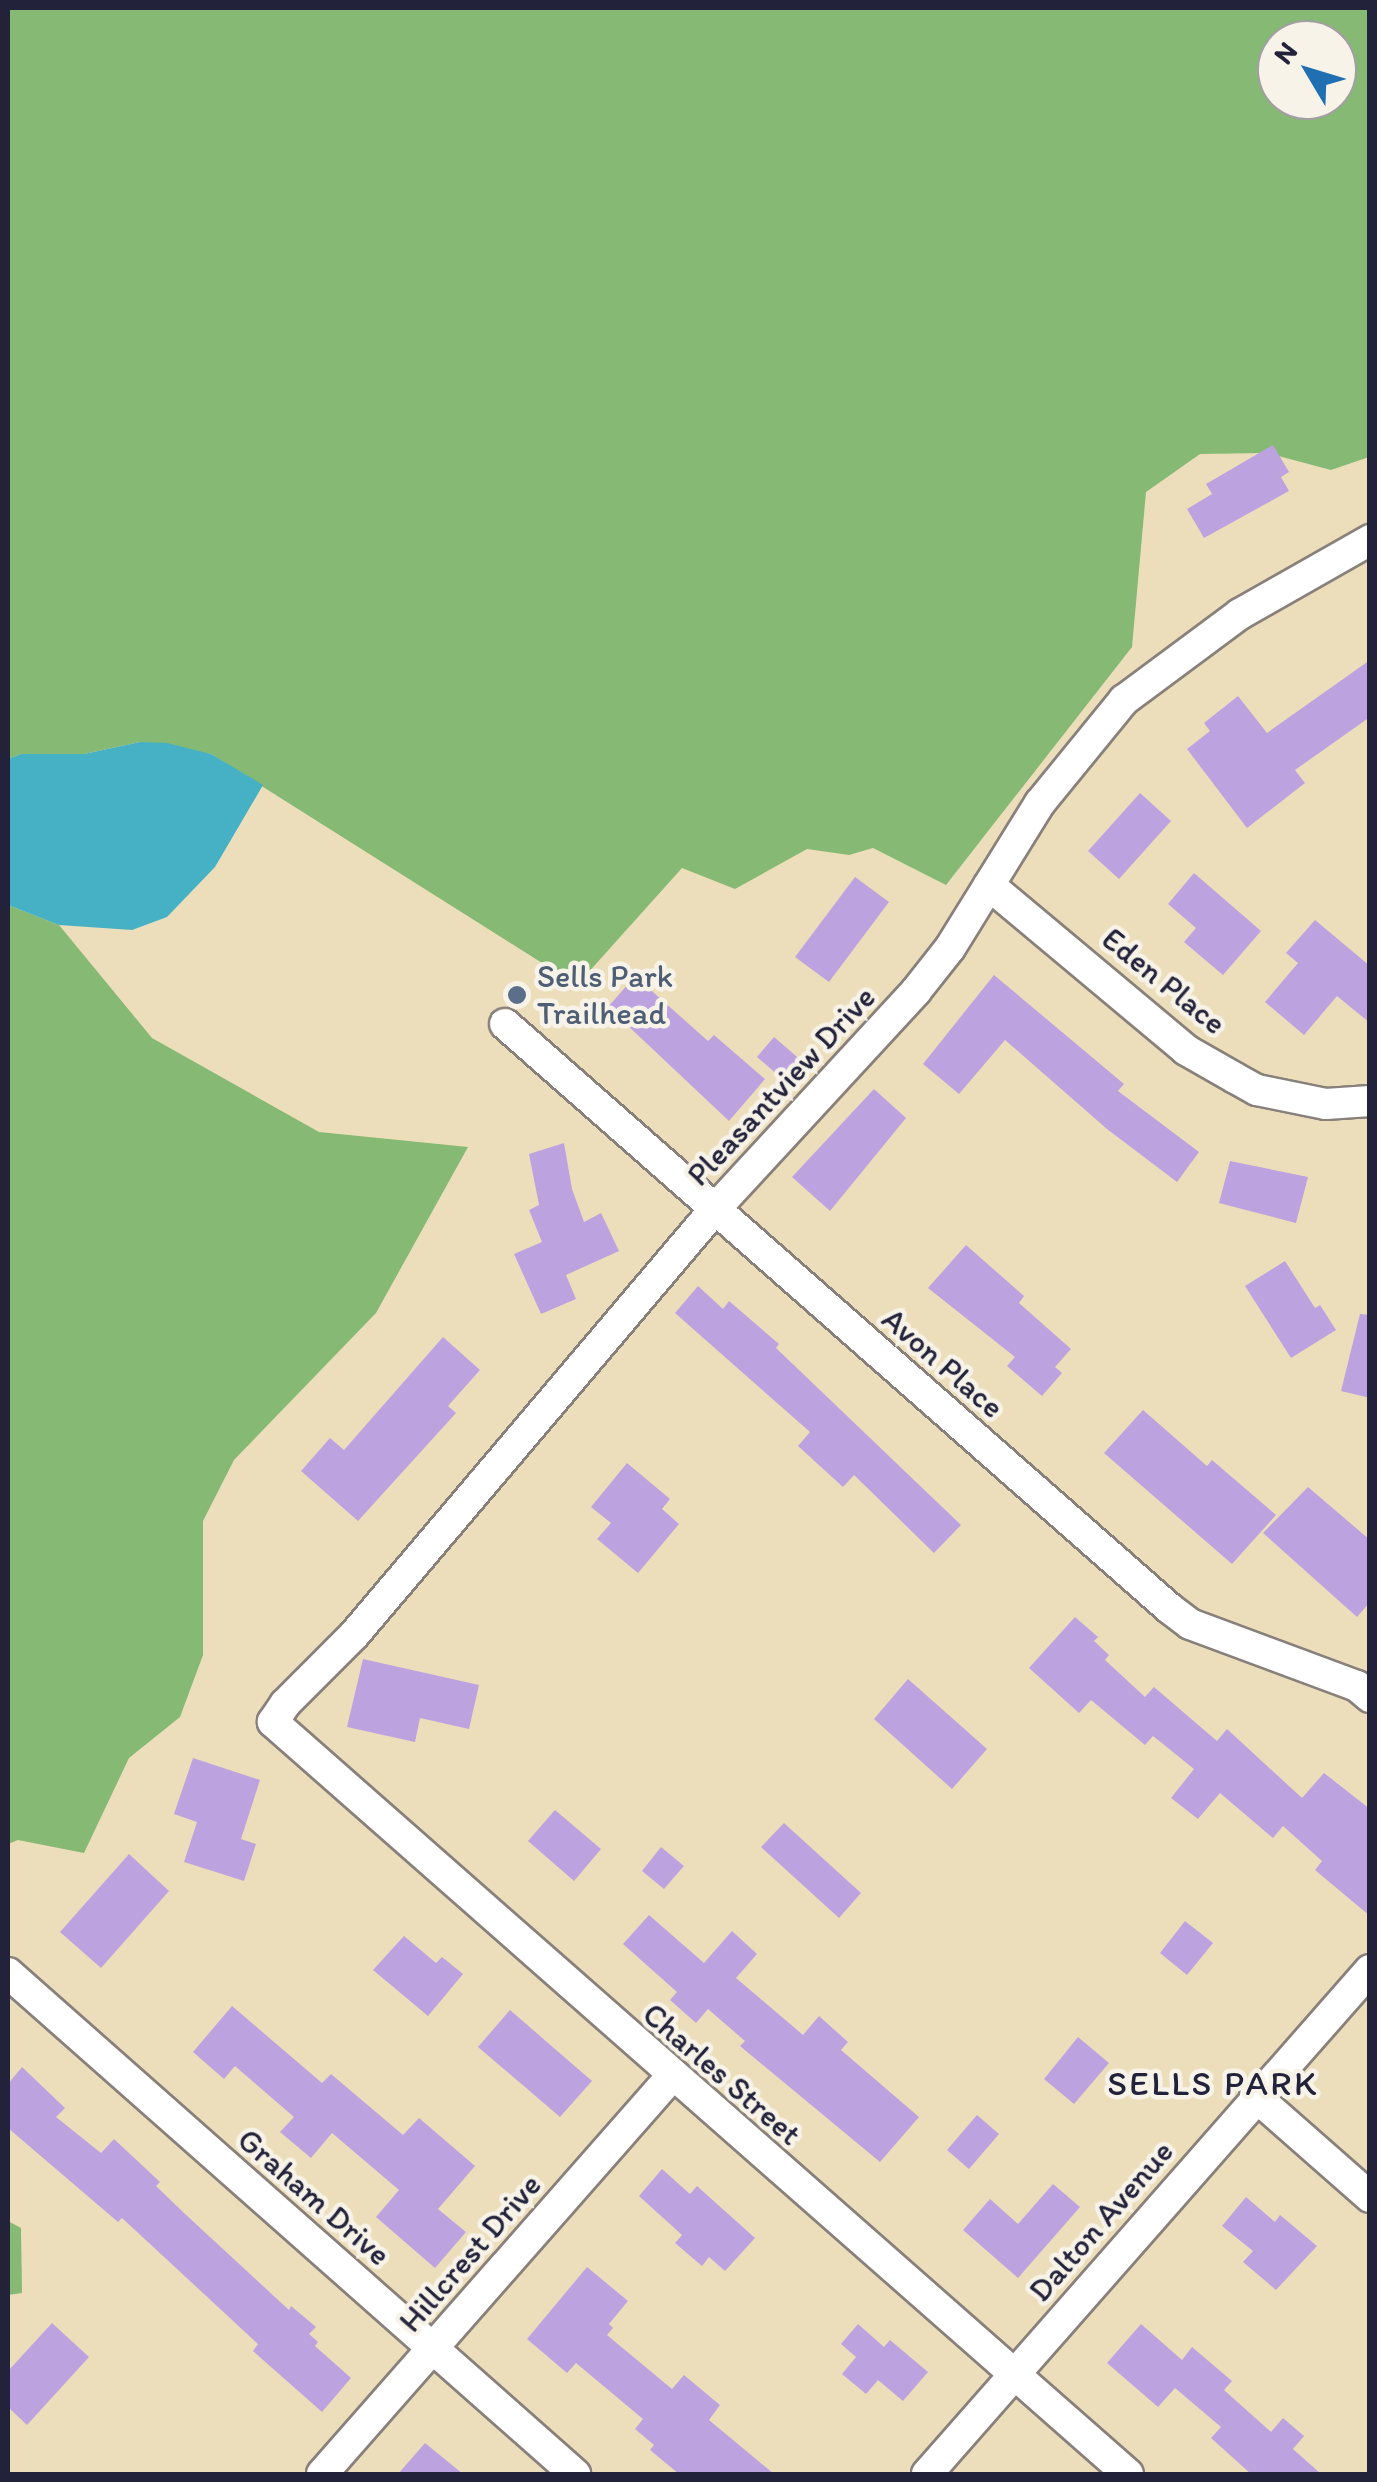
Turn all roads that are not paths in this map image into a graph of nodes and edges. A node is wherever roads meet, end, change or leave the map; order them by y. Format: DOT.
graph roads {
  1 [pos="1370,540"];
  2 [pos="990,885"];
  3 [pos="506,1024"];
  4 [pos="1370,1102"];
  5 [pos="715,1209"];
  6 [pos="1370,1697"];
  7 [pos="273,1722"];
  8 [pos="1370,1970"];
  9 [pos="8,1972"];
  10 [pos="671,2077"];
  11 [pos="1255,2096"];
  12 [pos="1370,2197"];
  13 [pos="433,2348"];
  14 [pos="1015,2374"];
  15 [pos="322,2474"];
  16 [pos="575,2474"];
  17 [pos="926,2474"];
  18 [pos="1128,2474"];
  1 -- 2 [label="street, Pleasantview Drive"];
  2 -- 4 [label="street, Eden Place"];
  2 -- 5 [label="street, Pleasantview Drive"];
  3 -- 5 [label="street, Avon Place"];
  5 -- 6 [label="street, Avon Place"];
  5 -- 7 [label="street, Pleasantview Drive"];
  7 -- 10 [label="street, Charles Street"];
  8 -- 11 [label="street, Dalton Avenue"];
  9 -- 13 [label="street, Graham Drive"];
  10 -- 13 [label="street, Hillcrest Drive"];
  10 -- 14 [label="street, Charles Street"];
  11 -- 12 [label="street"];
  11 -- 14 [label="street, Dalton Avenue"];
  13 -- 15 [label="street, Hillcrest Drive"];
  13 -- 16 [label="street, Graham Drive"];
  14 -- 17 [label="street, Dalton Avenue"];
  14 -- 18 [label="street, Charles Street"];
}
